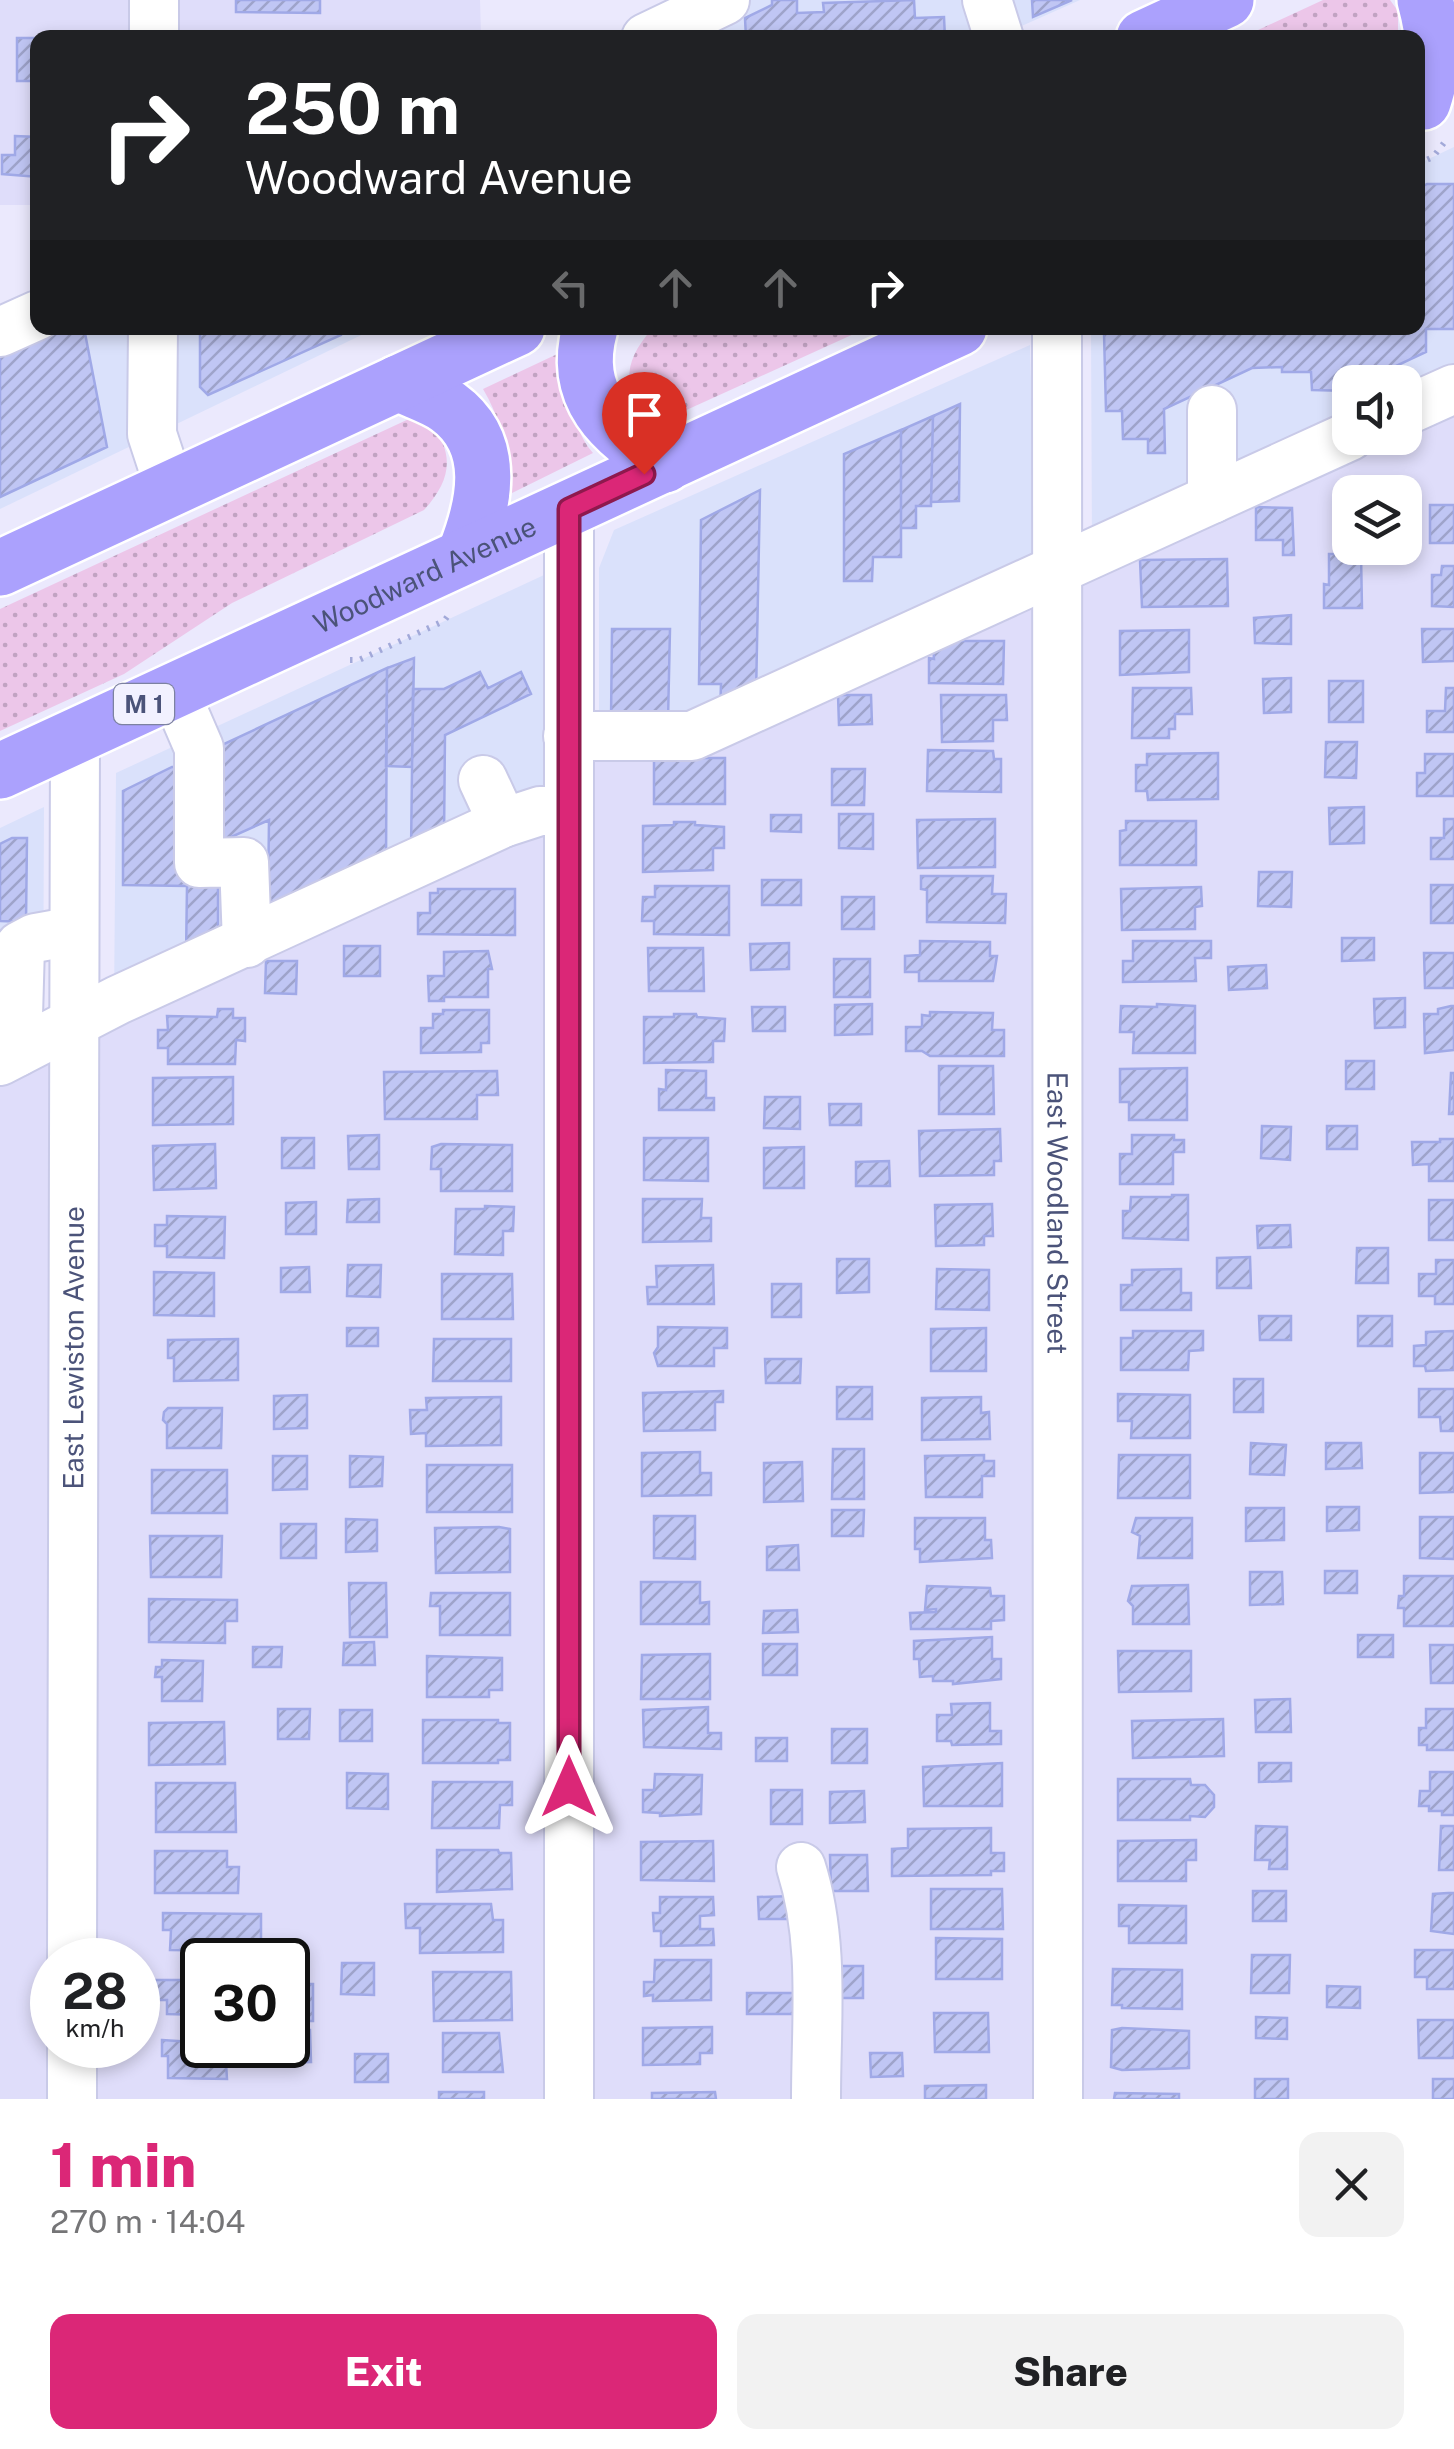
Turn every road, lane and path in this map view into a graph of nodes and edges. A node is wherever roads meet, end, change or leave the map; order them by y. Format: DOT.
graph roads {
  1 [pos="154,0"];
  2 [pos="986,0"];
  3 [pos="1424,0"];
  4 [pos="704,12"];
  5 [pos="154,30"];
  6 [pos="664,30"];
  7 [pos="996,30"];
  8 [pos="1437,107"];
  9 [pos="1425,161"];
  10 [pos="30,319"];
  11 [pos="0,332"];
  12 [pos="153,335"];
  13 [pos="502,335"];
  14 [pos="588,335"];
  15 [pos="944,335"];
  16 [pos="1058,335"];
  17 [pos="398,383"];
  18 [pos="1454,389"];
  19 [pos="1422,403"];
  20 [pos="1212,410"];
  21 [pos="1332,444"];
  22 [pos="664,465"];
  23 [pos="170,489"];
  24 [pos="1212,499"];
  25 [pos="569,509"];
  26 [pos="465,554"];
  27 [pos="0,568"];
  28 [pos="1057,570"];
  29 [pos="174,690"];
  30 [pos="75,736"];
  31 [pos="568,736"];
  32 [pos="0,771"];
  33 [pos="483,780"];
  34 [pos="568,812"];
  35 [pos="503,823"];
  36 [pos="74,931"];
  37 [pos="246,942"];
  38 [pos="74,1022"];
  39 [pos="9,1056"];
  40 [pos="801,1867"];
  41 [pos="72,1938"];
  42 [pos="72,2068"];
  43 [pos="72,2099"];
  44 [pos="569,2099"];
  45 [pos="816,2099"];
  46 [pos="1058,2099"];
  1 -- 5 [label="street"];
  2 -- 7 [label="street"];
  3 -- 8 [label="main road"];
  4 -- 6 [label="street"];
  8 -- 9 [label="path"];
  10 -- 11 [label="street"];
  12 -- 23 [label="street"];
  13 -- 17 [label="main road"];
  14 -- 22 [label="main road"];
  15 -- 22 [label="main road, Woodward Avenue / M 1"];
  16 -- 28 [label="street, East Woodland Street"];
  17 -- 23 [label="main road"];
  17 -- 26 [label="main road"];
  18 -- 19 [label="street"];
  20 -- 24 [label="street"];
  21 -- 24 [label="street"];
  22 -- 25 [label="main road, Woodward Avenue / M 1"];
  23 -- 27 [label="main road"];
  24 -- 28 [label="street"];
  25 -- 26 [label="main road, Woodward Avenue / M 1"];
  25 -- 31 [label="street"];
  26 -- 29 [label="main road, Woodward Avenue / M 1"];
  28 -- 31 [label="street"];
  28 -- 46 [label="street, East Woodland Street"];
  29 -- 30 [label="main road, Woodward Avenue / M 1"];
  29 -- 37 [label="street"];
  30 -- 32 [label="main road, Woodward Avenue / M 1"];
  30 -- 36 [label="street, East Lewiston Avenue"];
  31 -- 34 [label="street"];
  33 -- 35 [label="street"];
  34 -- 35 [label="street"];
  34 -- 44 [label="street"];
  35 -- 37 [label="street"];
  36 -- 38 [label="street, East Lewiston Avenue"];
  36 -- 39 [label="street"];
  37 -- 38 [label="street"];
  38 -- 39 [label="street"];
  38 -- 41 [label="street, East Lewiston Avenue"];
  40 -- 45 [label="street"];
  42 -- 43 [label="street"];
}
